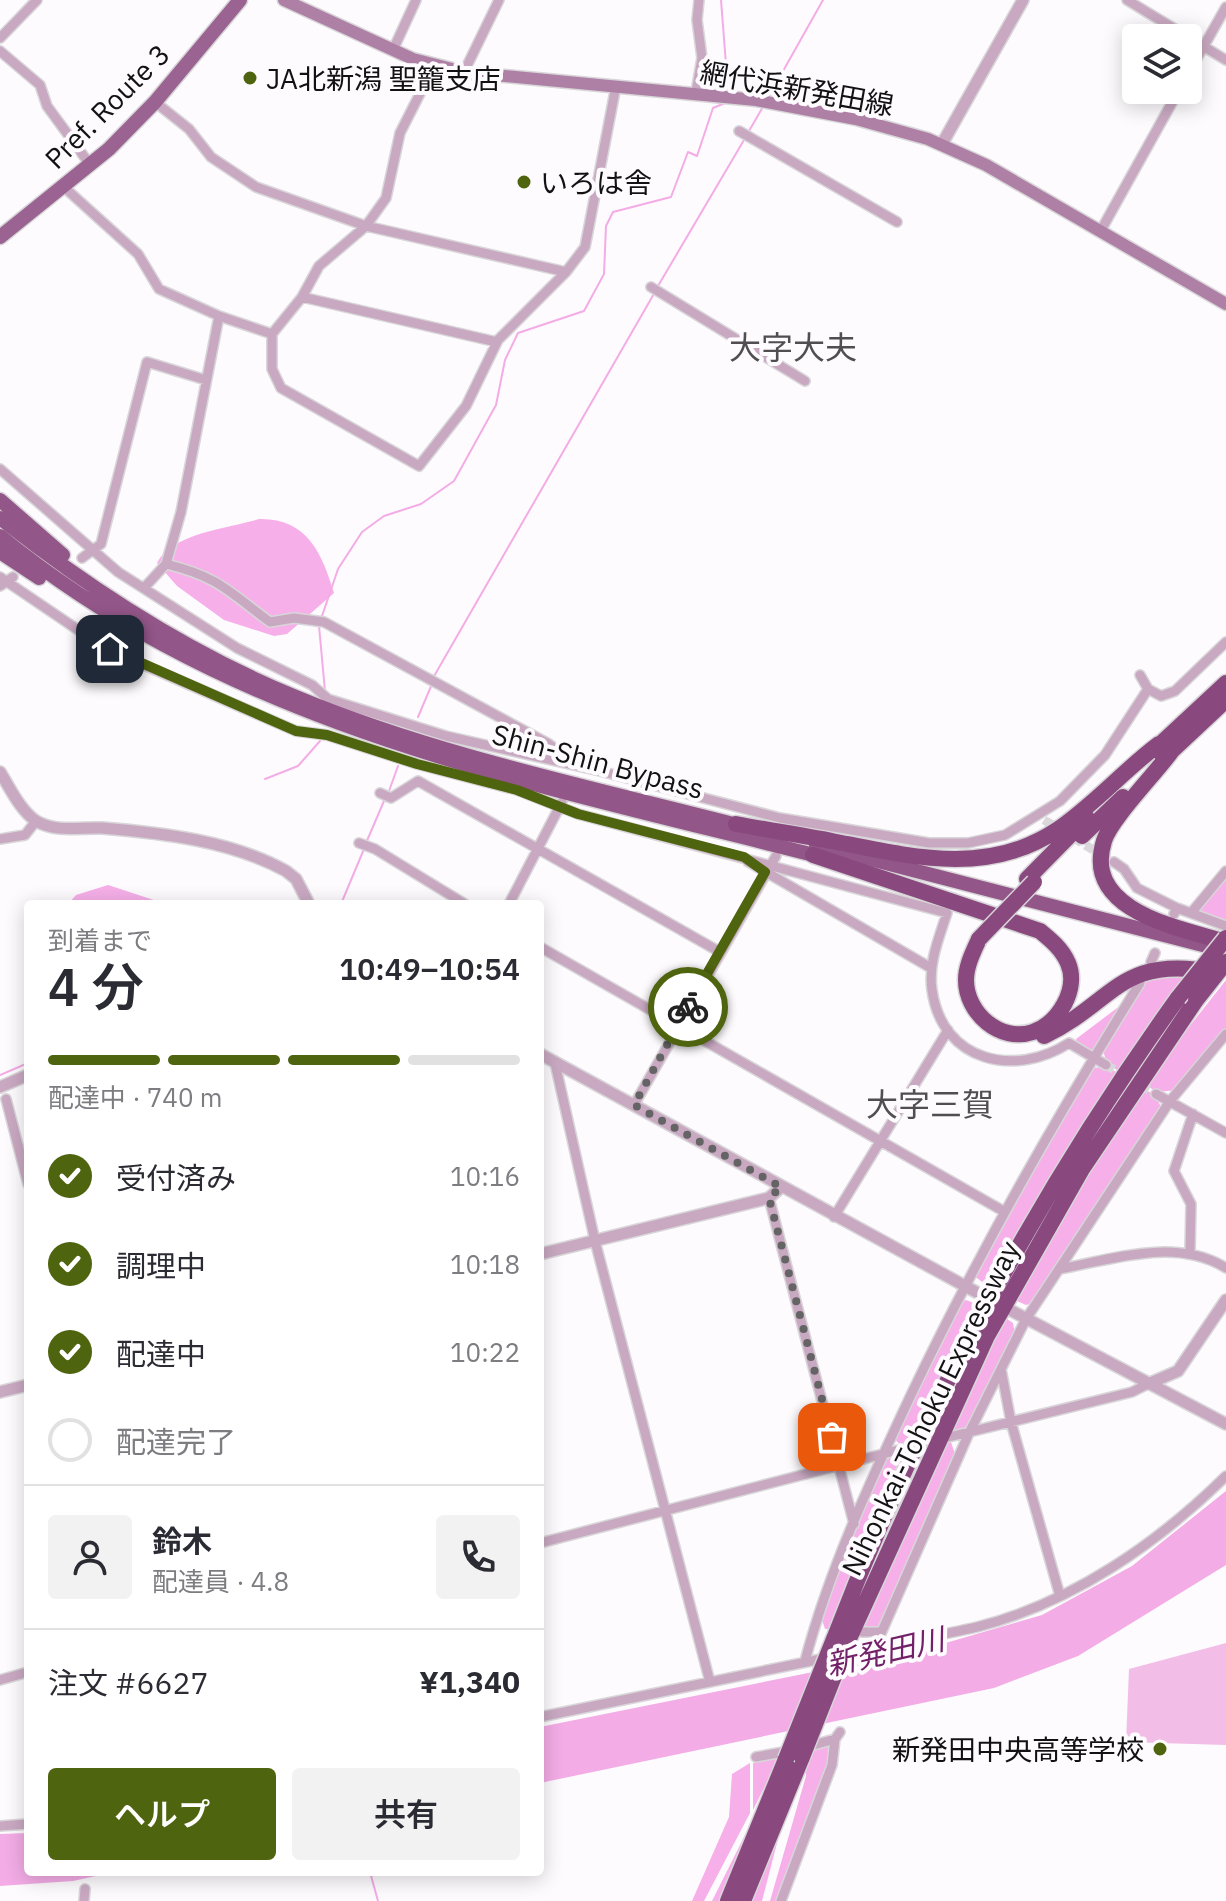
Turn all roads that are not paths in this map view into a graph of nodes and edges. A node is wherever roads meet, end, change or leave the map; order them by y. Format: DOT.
graph roads {
  1 [pos="37,0"];
  2 [pos="240,0"];
  3 [pos="284,0"];
  4 [pos="416,0"];
  5 [pos="499,0"];
  6 [pos="699,0"];
  7 [pos="1023,0"];
  8 [pos="1127,0"];
  9 [pos="1226,7"];
  10 [pos="0,38"];
  11 [pos="1203,47"];
  12 [pos="393,50"];
  13 [pos="0,51"];
  14 [pos="1226,60"];
  15 [pos="434,66"];
  16 [pos="464,72"];
  17 [pos="616,86"];
  18 [pos="696,92"];
  19 [pos="155,102"];
  20 [pos="1171,104"];
  21 [pos="739,131"];
  22 [pos="942,144"];
  23 [pos="91,166"];
  24 [pos="65,188"];
  25 [pos="897,222"];
  26 [pos="366,226"];
  27 [pos="1100,232"];
  28 [pos="0,237"];
  29 [pos="566,272"];
  30 [pos="651,287"];
  31 [pos="302,297"];
  32 [pos="1226,304"];
  33 [pos="219,316"];
  34 [pos="272,334"];
  35 [pos="497,342"];
  36 [pos="206,380"];
  37 [pos="805,381"];
  38 [pos="0,469"];
  39 [pos="0,500"];
  40 [pos="0,518"];
  41 [pos="0,536"];
  42 [pos="93,547"];
  43 [pos="0,552"];
  44 [pos="82,558"];
  45 [pos="166,564"];
  46 [pos="5,580"];
  47 [pos="144,588"];
  48 [pos="1226,642"];
  49 [pos="166,646"];
  50 [pos="231,668"];
  51 [pos="1140,675"];
  52 [pos="1226,683"];
  53 [pos="1148,689"];
  54 [pos="1226,700"];
  55 [pos="1165,748"];
  56 [pos="0,772"];
  57 [pos="578,772"];
  58 [pos="380,793"];
  59 [pos="562,802"];
  60 [pos="36,821"];
  61 [pos="736,824"];
  62 [pos="0,839"];
  63 [pos="359,843"];
  64 [pos="538,849"];
  65 [pos="813,855"];
  66 [pos="1114,862"];
  67 [pos="770,863"];
  68 [pos="1226,871"];
  69 [pos="307,900"];
  70 [pos="458,900"];
  71 [pos="511,900"];
  72 [pos="1191,913"];
  73 [pos="1226,926"];
  74 [pos="976,938"];
  75 [pos="1226,940"];
  76 [pos="544,949"];
  77 [pos="1226,951"];
  78 [pos="720,952"];
  79 [pos="1226,961"];
  80 [pos="931,968"];
  81 [pos="1226,975"];
  82 [pos="1140,983"];
  83 [pos="679,1024"];
  84 [pos="948,1030"];
  85 [pos="1226,1034"];
  86 [pos="544,1056"];
  87 [pos="1093,1058"];
  88 [pos="555,1063"];
  89 [pos="1106,1065"];
  90 [pos="24,1077"];
  91 [pos="0,1087"];
  92 [pos="1156,1094"];
  93 [pos="6,1099"];
  94 [pos="1170,1101"];
  95 [pos="634,1105"];
  96 [pos="1193,1114"];
  97 [pos="1226,1133"];
  98 [pos="881,1140"];
  99 [pos="24,1169"];
  100 [pos="781,1187"];
  101 [pos="769,1198"];
  102 [pos="1005,1212"];
  103 [pos="834,1217"];
  104 [pos="595,1241"];
  105 [pos="1190,1252"];
  106 [pos="544,1253"];
  107 [pos="1226,1268"];
  108 [pos="1060,1269"];
  109 [pos="964,1285"];
  110 [pos="976,1292"];
  111 [pos="1226,1300"];
  112 [pos="1012,1311"];
  113 [pos="1026,1319"];
  114 [pos="1001,1369"];
  115 [pos="1148,1384"];
  116 [pos="24,1386"];
  117 [pos="0,1392"];
  118 [pos="1011,1422"];
  119 [pos="1226,1424"];
  120 [pos="969,1433"];
  121 [pos="949,1437"];
  122 [pos="906,1448"];
  123 [pos="882,1455"];
  124 [pos="840,1467"];
  125 [pos="1226,1476"];
  126 [pos="665,1509"];
  127 [pos="854,1525"];
  128 [pos="544,1542"];
  129 [pos="1060,1596"];
  130 [pos="814,1627"];
  131 [pos="881,1632"];
  132 [pos="843,1636"];
  133 [pos="875,1647"];
  134 [pos="805,1661"];
  135 [pos="24,1673"];
  136 [pos="0,1680"];
  137 [pos="710,1682"];
  138 [pos="544,1716"];
  139 [pos="756,1757"];
  140 [pos="794,1758"];
  141 [pos="1,1823"];
  142 [pos="24,1824"];
  143 [pos="85,1889"];
  144 [pos="84,1901"];
  145 [pos="728,1901"];
  146 [pos="743,1901"];
  147 [pos="781,1901"];
  1 -- 10 [label="street"];
  2 -- 19 [label="main road, Pref. Route 3"];
  3 -- 12 [label="main road, 網代浜新発田線"];
  4 -- 12 [label="street"];
  5 -- 16 [label="street"];
  6 -- 18 [label="street"];
  7 -- 22 [label="street"];
  8 -- 11 [label="street"];
  9 -- 11 [label="street"];
  11 -- 14 [label="street"];
  12 -- 15 [label="main road, 網代浜新発田線"];
  13 -- 23 [label="street"];
  15 -- 16 [label="main road, 網代浜新発田線"];
  15 -- 26 [label="street"];
  16 -- 17 [label="main road, 網代浜新発田線"];
  17 -- 18 [label="main road, 網代浜新発田線"];
  17 -- 29 [label="street"];
  18 -- 22 [label="main road, 網代浜新発田線"];
  19 -- 23 [label="main road, Pref. Route 3"];
  19 -- 26 [label="street"];
  20 -- 27 [label="street"];
  21 -- 25 [label="street"];
  22 -- 27 [label="main road, 網代浜新発田線"];
  23 -- 24 [label="main road, Pref. Route 3"];
  24 -- 28 [label="main road, Pref. Route 3"];
  24 -- 33 [label="street"];
  26 -- 29 [label="street"];
  26 -- 31 [label="street"];
  27 -- 32 [label="main road, 網代浜新発田線"];
  29 -- 35 [label="street"];
  30 -- 37 [label="street"];
  31 -- 34 [label="street"];
  31 -- 35 [label="street"];
  33 -- 34 [label="street"];
  33 -- 36 [label="street"];
  34 -- 35 [label="street"];
  36 -- 42 [label="street"];
  36 -- 45 [label="street"];
  38 -- 42 [label="street"];
  39 -- 50 [label="highway"];
  40 -- 50 [label="highway, Shin-Shin Bypass"];
  41 -- 49 [label="highway, Shin-Shin Bypass"];
  42 -- 44 [label="street"];
  42 -- 47 [label="street"];
  43 -- 49 [label="highway"];
  45 -- 47 [label="street"];
  45 -- 57 [label="street"];
  46 -- 59 [label="street"];
  47 -- 57 [label="street"];
  48 -- 53 [label="street"];
  49 -- 65 [label="highway, Shin-Shin Bypass"];
  50 -- 61 [label="highway, Shin-Shin Bypass"];
  51 -- 53 [label="street"];
  52 -- 55 [label="highway"];
  53 -- 57 [label="street"];
  54 -- 55 [label="highway"];
  55 -- 61 [label="highway"];
  55 -- 74 [label="highway, bridge"];
  55 -- 75 [label="highway"];
  56 -- 60 [label="street"];
  58 -- 64 [label="street"];
  59 -- 64 [label="street"];
  59 -- 67 [label="street"];
  60 -- 62 [label="street"];
  60 -- 69 [label="street"];
  61 -- 77 [label="highway, Shin-Shin Bypass"];
  63 -- 70 [label="street"];
  64 -- 71 [label="street"];
  64 -- 78 [label="street"];
  65 -- 74 [label="highway"];
  65 -- 79 [label="highway, Shin-Shin Bypass"];
  66 -- 72 [label="street"];
  67 -- 78 [label="street"];
  67 -- 80 [label="street"];
  67 -- 80 [label="street"];
  68 -- 72 [label="street"];
  72 -- 73 [label="street"];
  74 -- 81 [label="highway"];
  75 -- 132 [label="highway, Nihonkai-Tohoku Expressway, bridge"];
  76 -- 83 [label="street"];
  78 -- 83 [label="street"];
  79 -- 132 [label="highway, Nihonkai-Tohoku Expressway, bridge"];
  80 -- 84 [label="street"];
  82 -- 87 [label="street"];
  83 -- 95 [label="street"];
  83 -- 98 [label="street"];
  84 -- 87 [label="street"];
  84 -- 98 [label="street"];
  85 -- 94 [label="street"];
  86 -- 88 [label="street"];
  87 -- 89 [label="street"];
  87 -- 102 [label="street"];
  88 -- 95 [label="street"];
  88 -- 104 [label="street"];
  90 -- 91 [label="street"];
  92 -- 94 [label="street"];
  93 -- 99 [label="street"];
  94 -- 96 [label="street"];
  94 -- 108 [label="street"];
  95 -- 100 [label="street"];
  96 -- 97 [label="street"];
  96 -- 105 [label="street"];
  98 -- 102 [label="street"];
  98 -- 103 [label="street"];
  100 -- 101 [label="street"];
  100 -- 103 [label="street"];
  101 -- 104 [label="street"];
  101 -- 124 [label="street"];
  102 -- 109 [label="street"];
  103 -- 109 [label="street"];
  104 -- 106 [label="street"];
  104 -- 126 [label="street"];
  105 -- 107 [label="street"];
  105 -- 108 [label="street"];
  108 -- 113 [label="street"];
  109 -- 110 [label="street"];
  109 -- 123 [label="street"];
  111 -- 115 [label="street"];
  112 -- 113 [label="street"];
  113 -- 114 [label="street"];
  113 -- 115 [label="street"];
  114 -- 118 [label="street"];
  114 -- 120 [label="street"];
  115 -- 118 [label="street"];
  115 -- 119 [label="street"];
  116 -- 117 [label="street"];
  118 -- 120 [label="street"];
  118 -- 129 [label="street"];
  120 -- 121 [label="street"];
  120 -- 131 [label="street"];
  122 -- 123 [label="street"];
  123 -- 124 [label="street"];
  123 -- 127 [label="street"];
  124 -- 126 [label="street"];
  124 -- 127 [label="street"];
  125 -- 129 [label="street"];
  126 -- 128 [label="street"];
  126 -- 137 [label="street"];
  127 -- 130 [label="street"];
  129 -- 133 [label="street"];
  130 -- 132 [label="street"];
  130 -- 134 [label="street"];
  131 -- 132 [label="street"];
  131 -- 133 [label="street"];
  132 -- 140 [label="highway, bridge"];
  133 -- 134 [label="street"];
  134 -- 137 [label="street"];
  135 -- 136 [label="street"];
  137 -- 138 [label="street"];
  139 -- 147 [label="street"];
  140 -- 145 [label="highway"];
  140 -- 146 [label="highway"];
  141 -- 142 [label="street"];
  143 -- 144 [label="street"];
}
